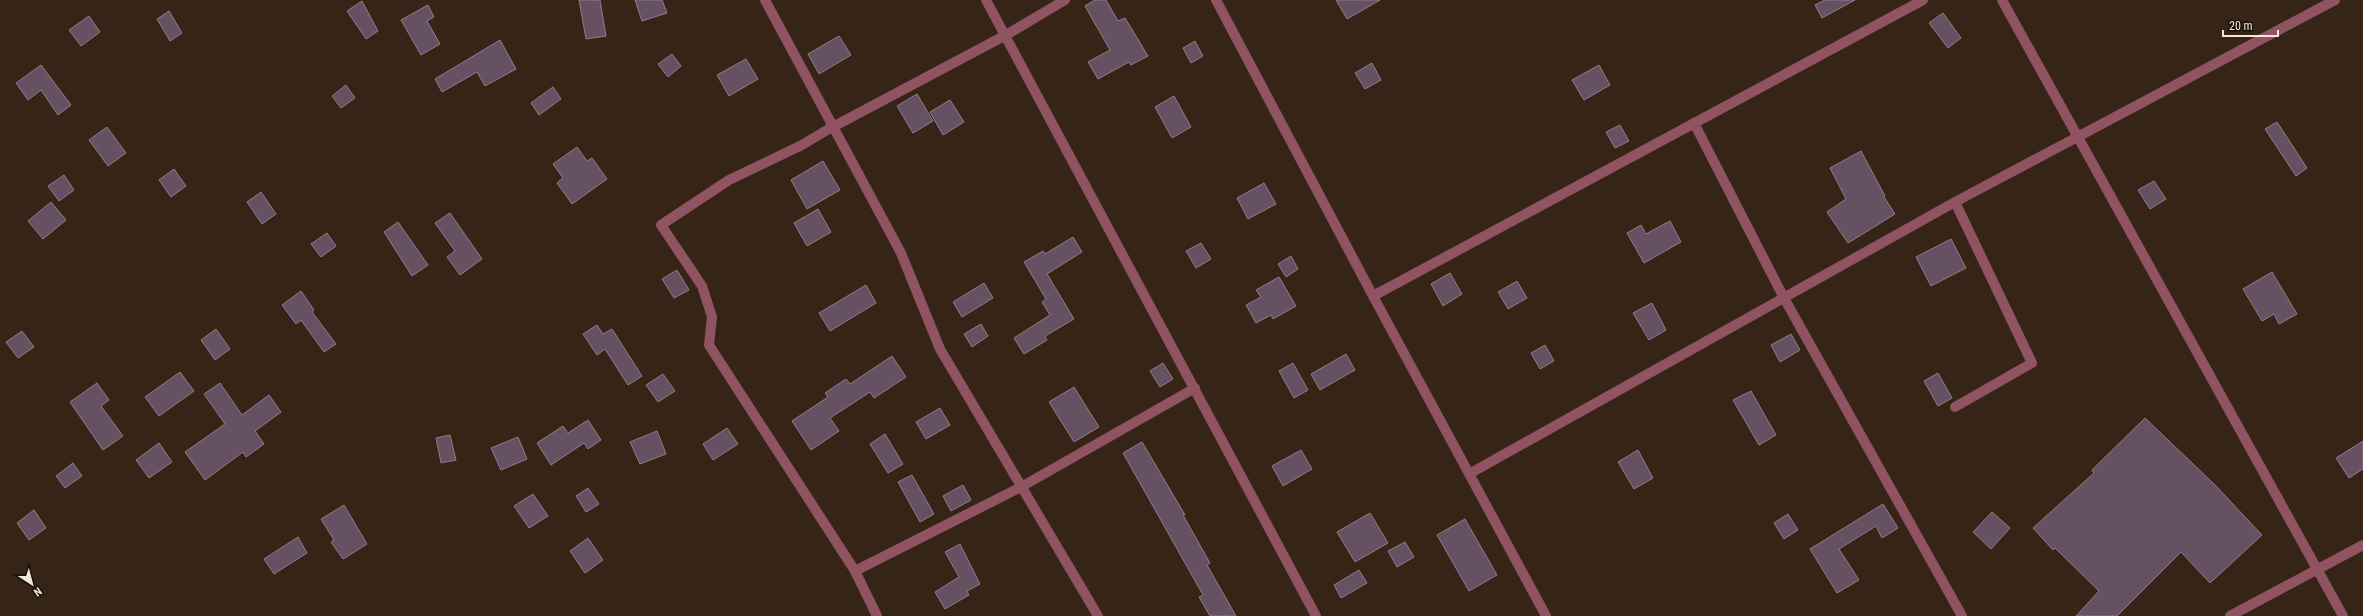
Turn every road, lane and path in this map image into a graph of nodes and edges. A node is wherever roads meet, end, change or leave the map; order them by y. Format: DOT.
graph roads {
  1 [pos="765,0"];
  2 [pos="986,0"];
  3 [pos="1065,0"];
  4 [pos="1216,0"];
  5 [pos="1923,0"];
  6 [pos="2002,0"];
  7 [pos="2335,0"];
  8 [pos="1006,34"];
  9 [pos="1694,123"];
  10 [pos="834,126"];
  11 [pos="2078,137"];
  12 [pos="1955,202"];
  13 [pos="1373,296"];
  14 [pos="1784,298"];
  15 [pos="1195,388"];
  16 [pos="1956,407"];
  17 [pos="1469,474"];
  18 [pos="1021,487"];
  19 [pos="2363,545"];
  20 [pos="2318,570"];
  21 [pos="855,571"];
  22 [pos="877,616"];
  23 [pos="1098,616"];
  24 [pos="1316,616"];
  25 [pos="1546,616"];
  26 [pos="1962,616"];
  27 [pos="2230,616"];
  28 [pos="2343,616"];
  1 -- 10 [label="street"];
  2 -- 8 [label="street"];
  3 -- 8 [label="street"];
  4 -- 13 [label="street"];
  5 -- 9 [label="street"];
  6 -- 11 [label="street"];
  7 -- 11 [label="street"];
  8 -- 10 [label="street"];
  8 -- 15 [label="street"];
  9 -- 13 [label="street"];
  9 -- 14 [label="street"];
  10 -- 18 [label="street"];
  10 -- 21 [label="street"];
  11 -- 12 [label="street"];
  11 -- 20 [label="street"];
  12 -- 14 [label="street"];
  12 -- 16 [label="street"];
  13 -- 17 [label="street"];
  14 -- 17 [label="street"];
  14 -- 26 [label="street"];
  15 -- 18 [label="street"];
  15 -- 24 [label="street"];
  17 -- 25 [label="street"];
  18 -- 21 [label="street"];
  18 -- 23 [label="street"];
  19 -- 20 [label="street"];
  20 -- 27 [label="street"];
  20 -- 28 [label="street"];
  21 -- 22 [label="street"];
}
